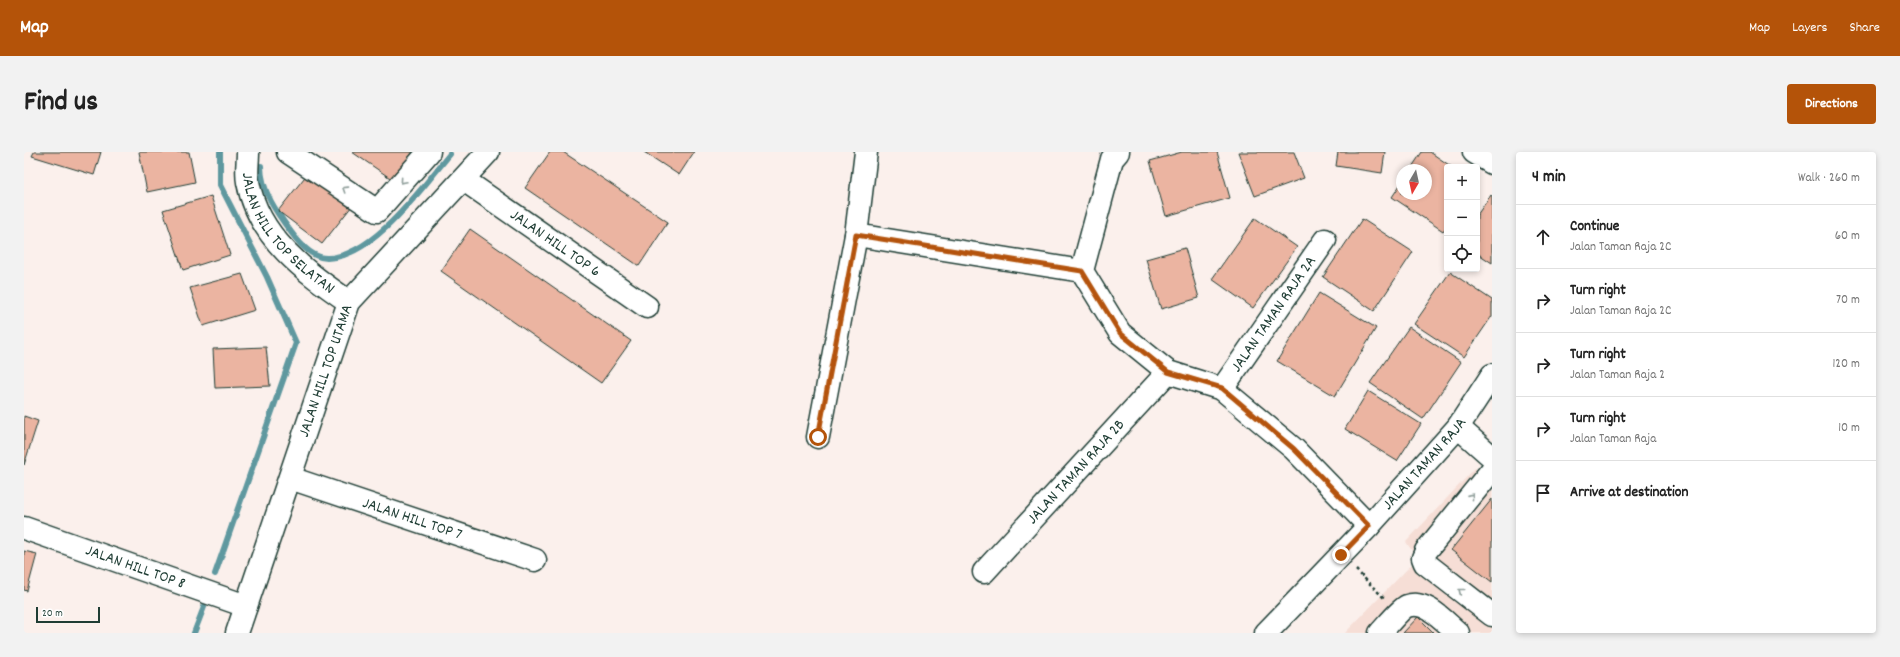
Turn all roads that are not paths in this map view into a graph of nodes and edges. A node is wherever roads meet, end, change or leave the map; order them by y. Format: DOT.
graph roads {
  1 [pos="248,152"];
  2 [pos="288,152"];
  3 [pos="429,152"];
  4 [pos="866,152"];
  5 [pos="1118,152"];
  6 [pos="1474,152"];
  7 [pos="482,154"];
  8 [pos="1492,163"];
  9 [pos="464,180"];
  10 [pos="856,235"];
  11 [pos="1325,240"];
  12 [pos="1082,271"];
  13 [pos="349,302"];
  14 [pos="647,307"];
  15 [pos="1168,372"];
  16 [pos="1492,375"];
  17 [pos="1222,388"];
  18 [pos="1458,426"];
  19 [pos="818,437"];
  20 [pos="1492,457"];
  21 [pos="1492,470"];
  22 [pos="290,478"];
  23 [pos="1369,526"];
  24 [pos="24,528"];
  25 [pos="535,560"];
  26 [pos="984,572"];
  27 [pos="246,606"];
  28 [pos="1492,615"];
  29 [pos="237,633"];
  30 [pos="1266,633"];
  31 [pos="1380,633"];
  32 [pos="1458,633"];
  1 -- 13 [label="street, JALAN HILL TOP SELATAN"];
  3 -- 2 [label="street, one-way"];
  4 -- 10 [label="street"];
  5 -- 12 [label="street"];
  6 -- 8 [label="street"];
  7 -- 9 [label="street, JALAN HILL TOP UTAMA"];
  9 -- 13 [label="street, JALAN HILL TOP UTAMA"];
  9 -- 14 [label="street, JALAN HILL TOP 6"];
  10 -- 12 [label="street"];
  10 -- 19 [label="street"];
  11 -- 17 [label="street, JALAN TAMAN RAJA 2A"];
  12 -- 15 [label="street"];
  13 -- 22 [label="street, JALAN HILL TOP UTAMA"];
  15 -- 17 [label="street"];
  15 -- 26 [label="street, JALAN TAMAN RAJA 2B"];
  16 -- 18 [label="street, JALAN TAMAN RAJA"];
  17 -- 23 [label="street"];
  18 -- 20 [label="street"];
  18 -- 23 [label="street, JALAN TAMAN RAJA"];
  28 -- 21 [label="street, one-way"];
  22 -- 25 [label="street, JALAN HILL TOP 7"];
  22 -- 27 [label="street, JALAN HILL TOP UTAMA"];
  23 -- 30 [label="street, JALAN TAMAN RAJA"];
  24 -- 27 [label="street, JALAN HILL TOP 8"];
  27 -- 29 [label="street, JALAN HILL TOP UTAMA"];
  31 -- 32 [label="street"];
}
